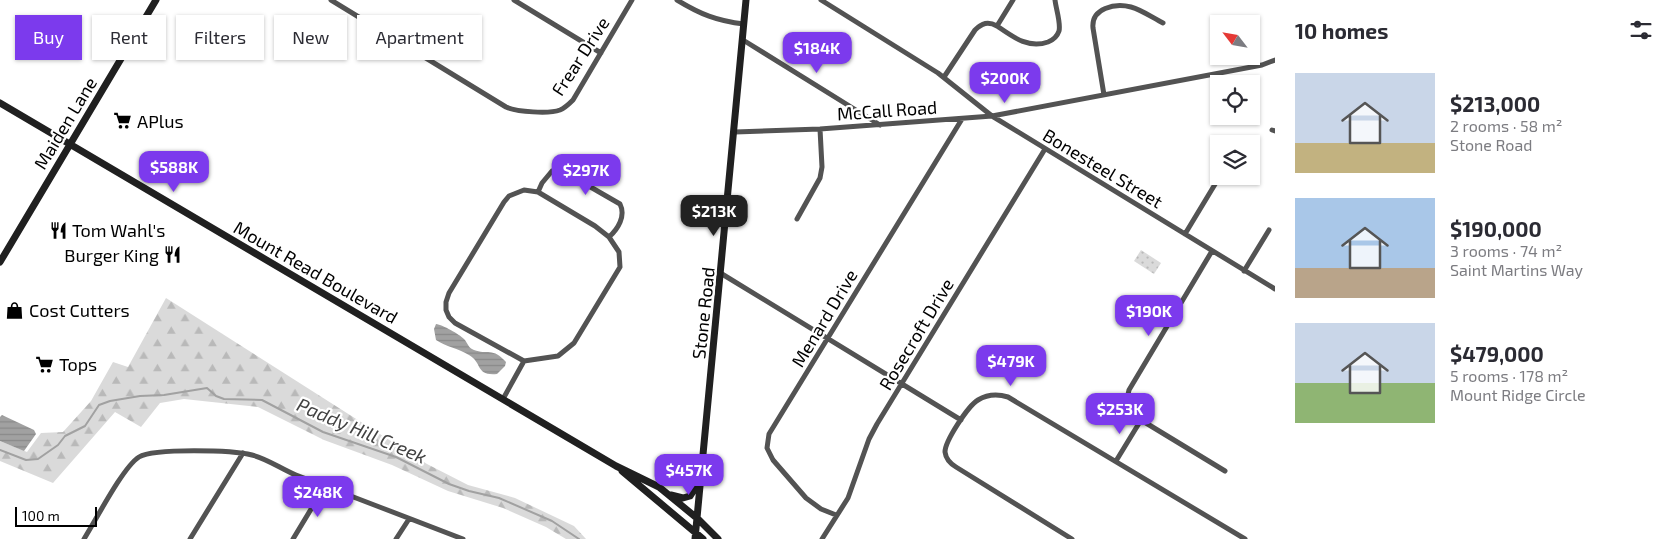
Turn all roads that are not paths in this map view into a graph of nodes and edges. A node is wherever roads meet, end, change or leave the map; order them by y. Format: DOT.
graph roads {
  1 [pos="156,0"];
  2 [pos="331,0"];
  3 [pos="514,0"];
  4 [pos="632,0"];
  5 [pos="677,0"];
  6 [pos="746,0"];
  7 [pos="820,0"];
  8 [pos="1013,0"];
  9 [pos="1055,0"];
  10 [pos="1163,23"];
  11 [pos="744,24"];
  12 [pos="997,26"];
  13 [pos="743,40"];
  14 [pos="601,53"];
  15 [pos="1275,60"];
  16 [pos="944,77"];
  17 [pos="1104,95"];
  18 [pos="0,103"];
  19 [pos="992,116"];
  20 [pos="962,119"];
  21 [pos="880,125"];
  22 [pos="820,129"];
  23 [pos="735,132"];
  24 [pos="70,144"];
  25 [pos="1044,149"];
  26 [pos="1215,185"];
  27 [pos="538,192"];
  28 [pos="797,219"];
  29 [pos="1269,230"];
  30 [pos="1185,234"];
  31 [pos="609,237"];
  32 [pos="1212,251"];
  33 [pos="0,262"];
  34 [pos="1244,271"];
  35 [pos="722,274"];
  36 [pos="1275,289"];
  37 [pos="828,338"];
  38 [pos="524,362"];
  39 [pos="902,383"];
  40 [pos="503,399"];
  41 [pos="962,420"];
  42 [pos="1142,420"];
  43 [pos="242,452"];
  44 [pos="1116,461"];
  45 [pos="616,466"];
  46 [pos="1225,471"];
  47 [pos="702,475"];
  48 [pos="325,486"];
  49 [pos="664,492"];
  50 [pos="836,515"];
  51 [pos="409,518"];
  52 [pos="698,519"];
  53 [pos="696,535"];
  54 [pos="1070,538"];
  55 [pos="84,539"];
  56 [pos="190,539"];
  57 [pos="293,539"];
  58 [pos="396,539"];
  59 [pos="463,539"];
  60 [pos="703,539"];
  61 [pos="718,539"];
  62 [pos="822,539"];
  63 [pos="1245,539"];
  1 -- 24 [label="main road, Maiden Lane"];
  2 -- 14 [label="street, Frear Drive"];
  3 -- 14 [label="street"];
  4 -- 14 [label="street, Frear Drive"];
  5 -- 11 [label="street"];
  6 -- 11 [label="main road, Stone Road"];
  7 -- 16 [label="street, Bonesteel Street"];
  8 -- 12 [label="street"];
  9 -- 12 [label="street"];
  10 -- 17 [label="street"];
  11 -- 13 [label="main road, Stone Road"];
  12 -- 16 [label="street"];
  13 -- 21 [label="street"];
  13 -- 23 [label="main road, Stone Road"];
  15 -- 17 [label="street, McCall Road"];
  16 -- 19 [label="street, Bonesteel Street"];
  17 -- 19 [label="street, McCall Road"];
  18 -- 24 [label="main road, Mount Read Boulevard"];
  19 -- 20 [label="street, McCall Road"];
  19 -- 25 [label="street, Bonesteel Street"];
  20 -- 21 [label="street, McCall Road"];
  20 -- 37 [label="street, Menard Drive"];
  21 -- 22 [label="street, McCall Road"];
  22 -- 23 [label="street, McCall Road"];
  22 -- 28 [label="street"];
  23 -- 35 [label="main road, Stone Road"];
  24 -- 33 [label="main road, Maiden Lane"];
  24 -- 40 [label="main road, Mount Read Boulevard"];
  25 -- 30 [label="street, Bonesteel Street"];
  25 -- 39 [label="street, Rosecroft Drive"];
  26 -- 30 [label="street"];
  27 -- 31 [label="street"];
  27 -- 31 [label="street"];
  27 -- 38 [label="street"];
  29 -- 34 [label="street"];
  30 -- 32 [label="street, Bonesteel Street"];
  31 -- 38 [label="street"];
  32 -- 34 [label="street, Bonesteel Street"];
  32 -- 42 [label="street"];
  34 -- 36 [label="street, Bonesteel Street"];
  35 -- 37 [label="street"];
  35 -- 47 [label="main road, Stone Road"];
  37 -- 39 [label="street"];
  37 -- 50 [label="street, Menard Drive"];
  38 -- 40 [label="street"];
  39 -- 41 [label="street"];
  39 -- 50 [label="street, Rosecroft Drive"];
  40 -- 45 [label="main road, Mount Read Boulevard"];
  41 -- 44 [label="street"];
  41 -- 54 [label="street"];
  42 -- 44 [label="street"];
  42 -- 46 [label="street"];
  43 -- 48 [label="street"];
  43 -- 55 [label="street"];
  43 -- 56 [label="street"];
  44 -- 63 [label="street"];
  45 -- 49 [label="main road, Mount Read Boulevard"];
  45 -- 53 [label="main road, Mount Read Boulevard"];
  47 -- 49 [label="main road"];
  47 -- 52 [label="main road, Stone Road"];
  48 -- 51 [label="street"];
  48 -- 57 [label="street"];
  49 -- 52 [label="main road, Mount Read Boulevard"];
  50 -- 62 [label="street, Rosecroft Drive"];
  51 -- 58 [label="street"];
  51 -- 59 [label="street"];
  52 -- 53 [label="main road, Stone Road"];
  52 -- 61 [label="main road, Mount Read Boulevard"];
  53 -- 60 [label="main road, Mount Read Boulevard"];
}
